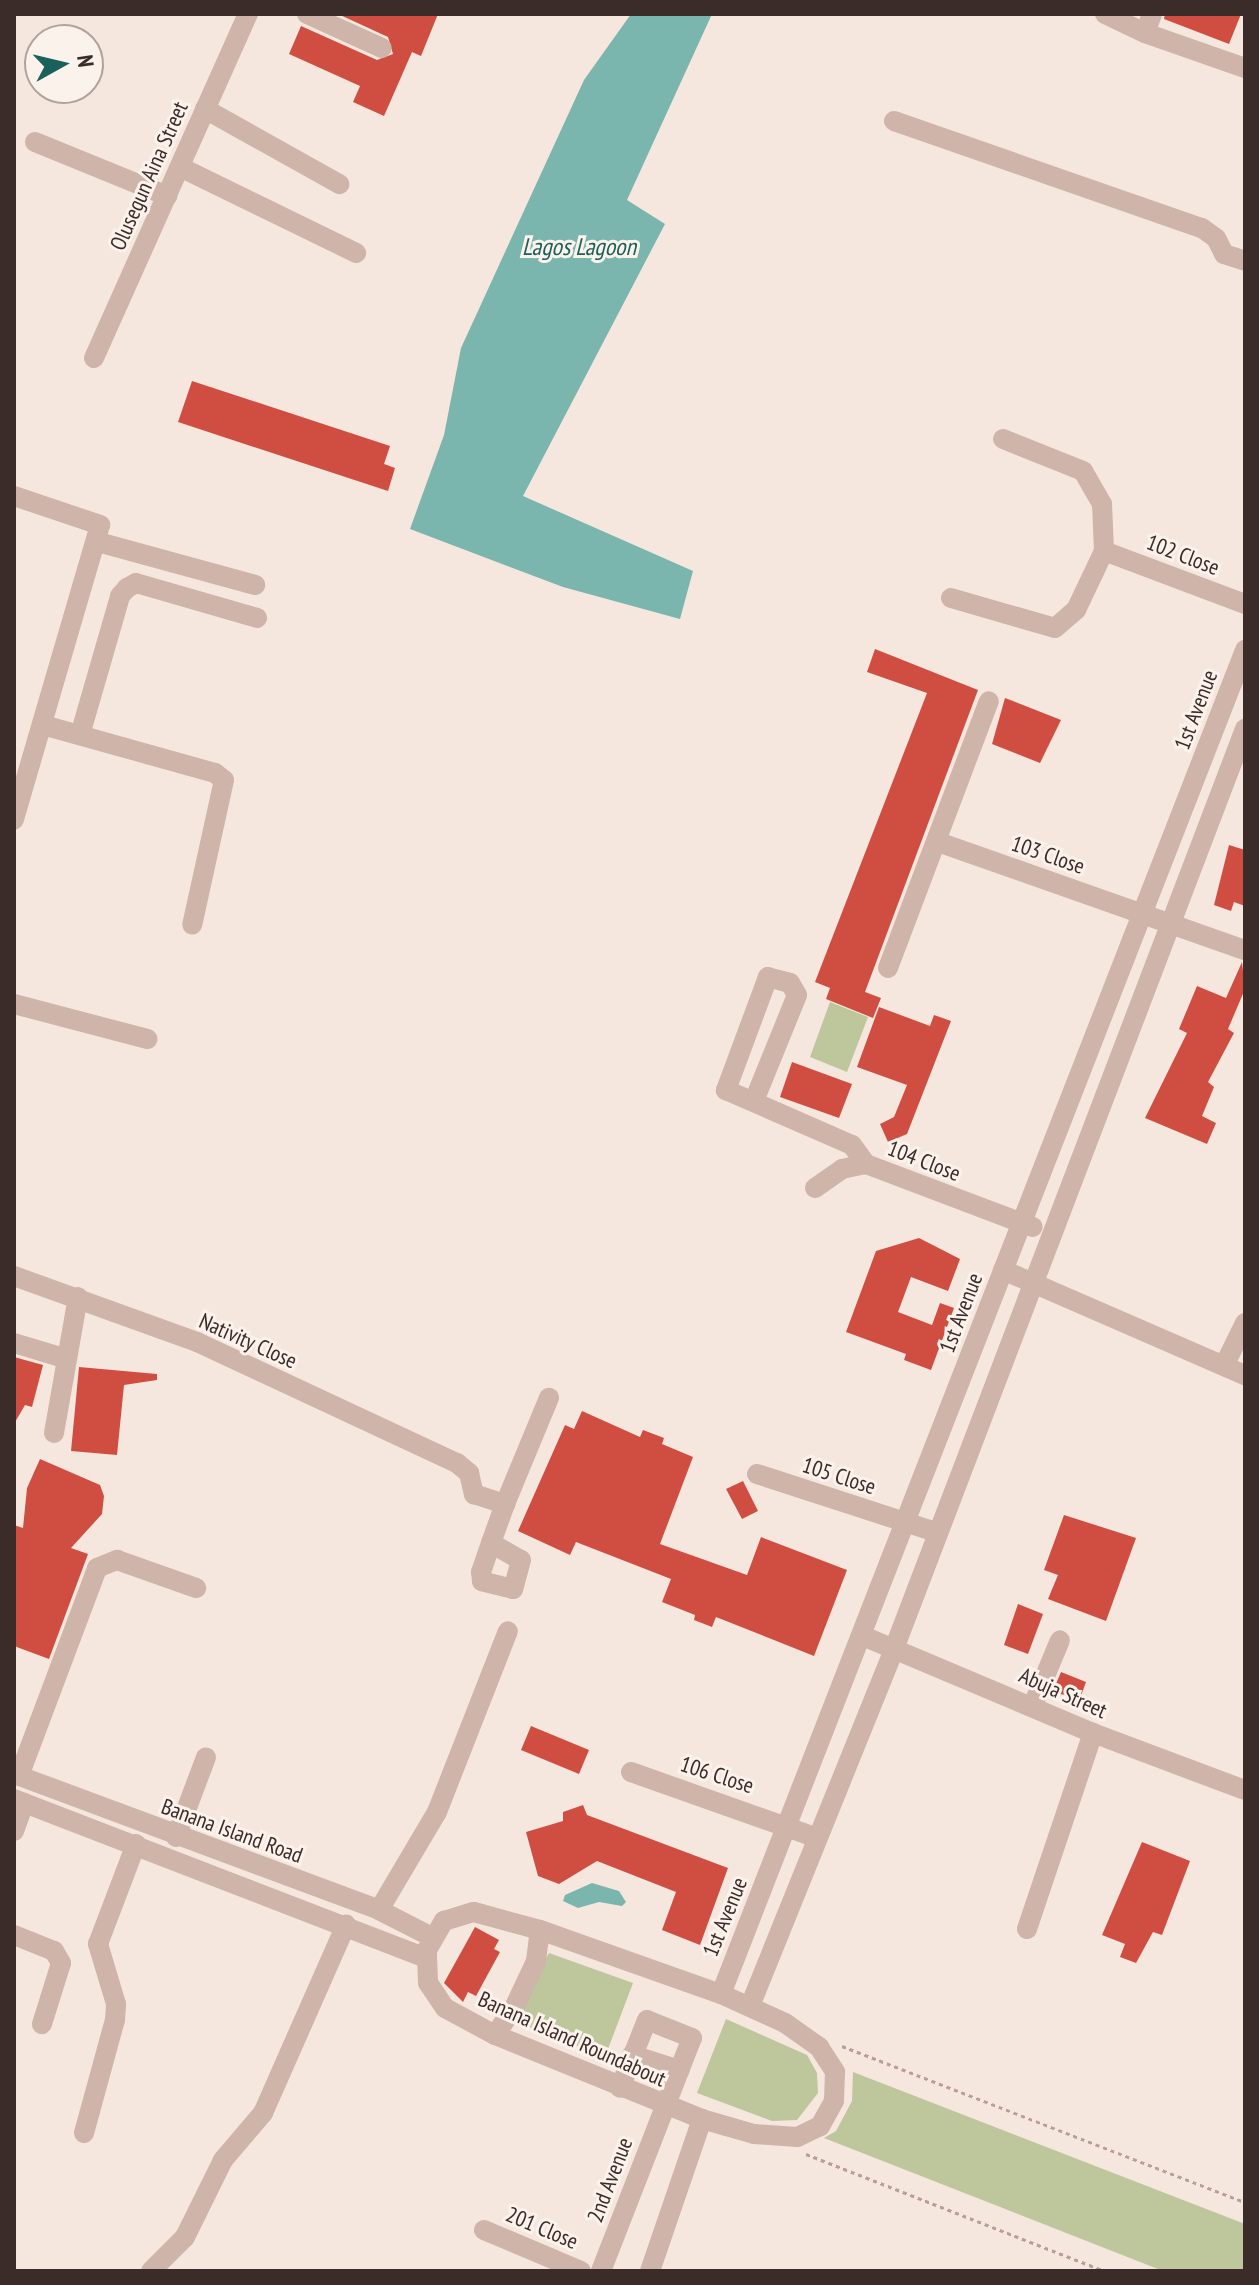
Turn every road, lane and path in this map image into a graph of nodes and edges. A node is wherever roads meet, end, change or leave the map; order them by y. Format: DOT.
graph roads {
  1 [pos="248,14"];
  2 [pos="307,14"];
  3 [pos="1105,14"];
  4 [pos="1149,23"];
  5 [pos="382,48"];
  6 [pos="1245,68"];
  7 [pos="205,109"];
  8 [pos="894,121"];
  9 [pos="35,142"];
  10 [pos="180,167"];
  11 [pos="339,184"];
  12 [pos="167,196"];
  13 [pos="356,253"];
  14 [pos="1245,261"];
  15 [pos="94,358"];
  16 [pos="1003,439"];
  17 [pos="14,496"];
  18 [pos="98,542"];
  19 [pos="1104,551"];
  20 [pos="255,585"];
  21 [pos="951,598"];
  22 [pos="1245,604"];
  23 [pos="257,618"];
  24 [pos="1245,650"];
  25 [pos="989,701"];
  26 [pos="43,725"];
  27 [pos="1245,729"];
  28 [pos="80,735"];
  29 [pos="14,820"];
  30 [pos="938,842"];
  31 [pos="1142,914"];
  32 [pos="1171,923"];
  33 [pos="192,925"];
  34 [pos="1245,950"];
  35 [pos="888,968"];
  36 [pos="14,1004"];
  37 [pos="147,1039"];
  38 [pos="754,1101"];
  39 [pos="866,1164"];
  40 [pos="815,1188"];
  41 [pos="1020,1222"];
  42 [pos="1049,1233"];
  43 [pos="1003,1270"];
  44 [pos="14,1276"];
  45 [pos="1031,1282"];
  46 [pos="78,1297"];
  47 [pos="1245,1323"];
  48 [pos="14,1343"];
  49 [pos="67,1359"];
  50 [pos="1224,1366"];
  51 [pos="1245,1375"];
  52 [pos="549,1398"];
  53 [pos="54,1433"];
  54 [pos="757,1474"];
  55 [pos="505,1504"];
  56 [pos="905,1523"];
  57 [pos="935,1532"];
  58 [pos="491,1543"];
  59 [pos="196,1588"];
  60 [pos="508,1631"];
  61 [pos="863,1636"];
  62 [pos="1060,1640"];
  63 [pos="894,1649"];
  64 [pos="1033,1705"];
  65 [pos="1093,1733"];
  66 [pos="206,1757"];
  67 [pos="631,1772"];
  68 [pos="17,1775"];
  69 [pos="1245,1790"];
  70 [pos="19,1801"];
  71 [pos="788,1824"];
  72 [pos="14,1831"];
  73 [pos="176,1837"];
  74 [pos="817,1838"];
  75 [pos="136,1844"];
  76 [pos="379,1910"];
  77 [pos="346,1925"];
  78 [pos="1027,1929"];
  79 [pos="540,1930"];
  80 [pos="14,1935"];
  81 [pos="432,1937"];
  82 [pos="426,1958"];
  83 [pos="721,1994"];
  84 [pos="750,2006"];
  85 [pos="42,2024"];
  86 [pos="495,2035"];
  87 [pos="829,2041"];
  88 [pos="632,2055"];
  89 [pos="680,2070"];
  90 [pos="620,2088"];
  91 [pos="664,2105"];
  92 [pos="702,2119"];
  93 [pos="84,2133"];
  94 [pos="798,2151"];
  95 [pos="1245,2202"];
  96 [pos="484,2230"];
  97 [pos="151,2271"];
  98 [pos="581,2271"];
  99 [pos="601,2271"];
  100 [pos="650,2271"];
  101 [pos="1104,2271"];
  1 -- 7 [label="street, Olusegun Aina Street"];
  2 -- 5 [label="street"];
  3 -- 4 [label="street"];
  4 -- 6 [label="street"];
  7 -- 10 [label="street, Olusegun Aina Street"];
  7 -- 11 [label="street"];
  8 -- 14 [label="street"];
  9 -- 12 [label="street"];
  10 -- 12 [label="street, Olusegun Aina Street"];
  10 -- 13 [label="street"];
  12 -- 15 [label="street, Olusegun Aina Street"];
  16 -- 19 [label="street"];
  17 -- 18 [label="street"];
  18 -- 20 [label="street"];
  18 -- 26 [label="street"];
  19 -- 21 [label="street"];
  19 -- 22 [label="street, 102 Close"];
  23 -- 28 [label="street"];
  24 -- 31 [label="street, 1st Avenue"];
  25 -- 30 [label="street"];
  26 -- 28 [label="street"];
  26 -- 29 [label="street"];
  27 -- 32 [label="street"];
  28 -- 33 [label="street"];
  30 -- 31 [label="street, 103 Close"];
  30 -- 35 [label="street"];
  31 -- 32 [label="street, 103 Close"];
  31 -- 41 [label="street, 1st Avenue"];
  32 -- 34 [label="street, 103 Close"];
  32 -- 42 [label="street"];
  36 -- 37 [label="street"];
  38 -- 38 [label="street"];
  38 -- 39 [label="street"];
  39 -- 40 [label="street, 104 Close"];
  39 -- 41 [label="street, 104 Close"];
  41 -- 42 [label="street, 104 Close"];
  41 -- 43 [label="street, 1st Avenue"];
  42 -- 45 [label="street"];
  43 -- 45 [label="street"];
  43 -- 56 [label="street, 1st Avenue"];
  44 -- 46 [label="street, Nativity Close"];
  45 -- 50 [label="street"];
  45 -- 57 [label="street"];
  46 -- 49 [label="street"];
  46 -- 55 [label="street, Nativity Close"];
  47 -- 50 [label="street"];
  48 -- 49 [label="street"];
  49 -- 53 [label="street"];
  50 -- 51 [label="street"];
  52 -- 55 [label="street"];
  54 -- 56 [label="street, 105 Close"];
  55 -- 58 [label="street"];
  56 -- 57 [label="street, 105 Close"];
  56 -- 61 [label="street, 1st Avenue"];
  57 -- 63 [label="street"];
  59 -- 68 [label="street"];
  60 -- 76 [label="street"];
  61 -- 63 [label="street, Abuja Street"];
  61 -- 71 [label="street, 1st Avenue"];
  62 -- 64 [label="street"];
  63 -- 64 [label="street, Abuja Street"];
  63 -- 74 [label="street"];
  64 -- 65 [label="street, Abuja Street"];
  65 -- 69 [label="street, Abuja Street"];
  65 -- 78 [label="street"];
  66 -- 73 [label="street"];
  67 -- 71 [label="street, 106 Close"];
  68 -- 73 [label="street, Banana Island Road"];
  70 -- 72 [label="street"];
  70 -- 75 [label="street, Banana Island Road"];
  71 -- 74 [label="street, 106 Close"];
  71 -- 83 [label="street, 1st Avenue"];
  73 -- 76 [label="street, Banana Island Road"];
  74 -- 84 [label="street"];
  75 -- 77 [label="street, Banana Island Road"];
  75 -- 93 [label="street"];
  76 -- 81 [label="street, Banana Island Road"];
  77 -- 82 [label="street, Banana Island Road"];
  77 -- 97 [label="street"];
  79 -- 81 [label="street, Banana Island Roundabout"];
  79 -- 83 [label="street, Banana Island Roundabout"];
  79 -- 86 [label="street"];
  80 -- 85 [label="street"];
  81 -- 82 [label="street, Banana Island Roundabout"];
  82 -- 86 [label="street, Banana Island Roundabout"];
  83 -- 84 [label="street, Banana Island Roundabout"];
  84 -- 92 [label="street, Banana Island Roundabout"];
  86 -- 90 [label="street, Banana Island Roundabout"];
  87 -- 95 [label="path"];
  88 -- 89 [label="street"];
  88 -- 89 [label="street, 2nd Avenue"];
  88 -- 90 [label="street"];
  89 -- 91 [label="street, 2nd Avenue"];
  90 -- 91 [label="street, Banana Island Roundabout"];
  91 -- 92 [label="street, Banana Island Roundabout"];
  91 -- 99 [label="street, 2nd Avenue"];
  92 -- 100 [label="street"];
  94 -- 101 [label="path"];
  96 -- 98 [label="street, 201 Close"];
}
